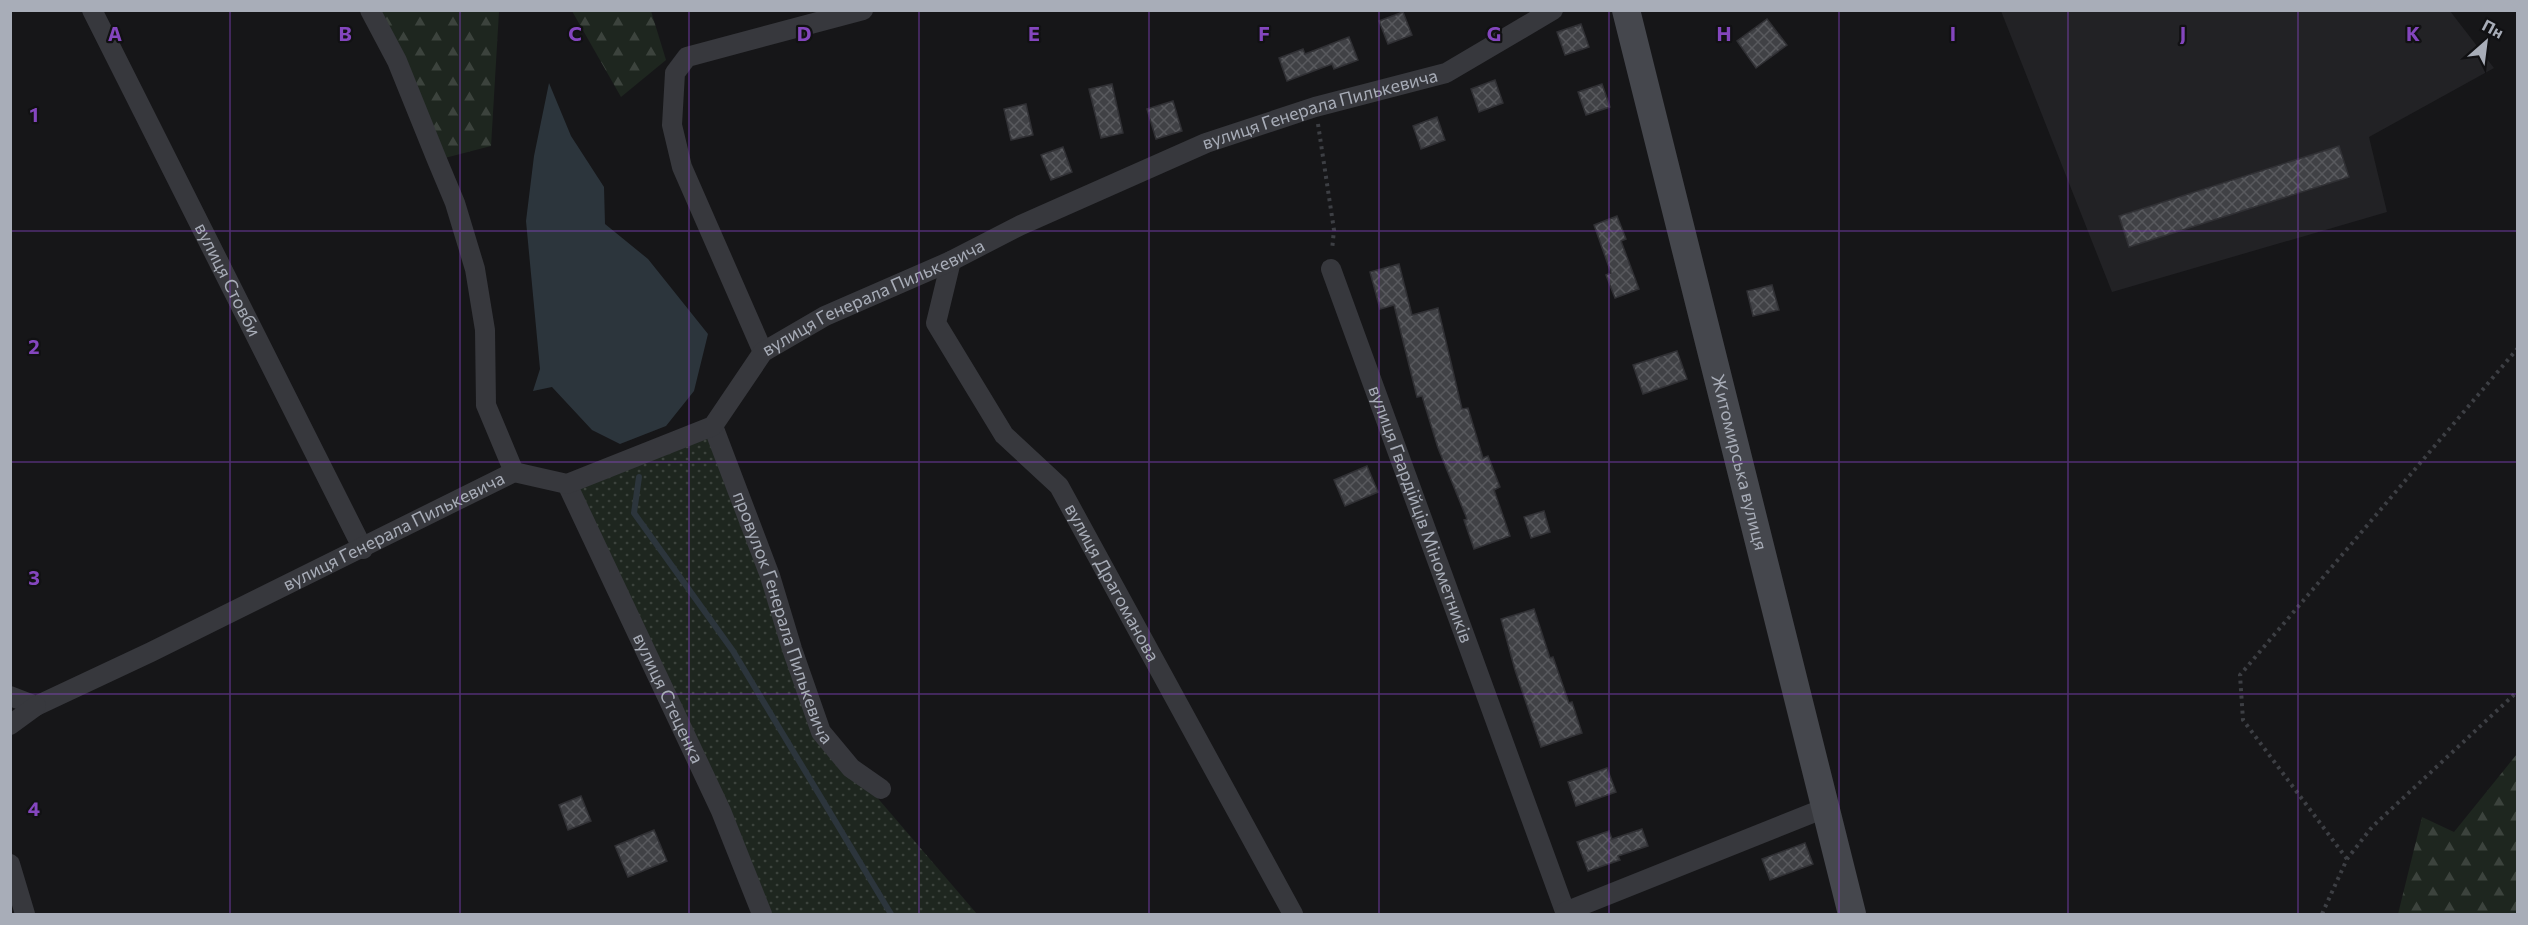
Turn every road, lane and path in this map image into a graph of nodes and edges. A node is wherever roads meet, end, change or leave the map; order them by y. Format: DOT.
graph roads {
  1 [pos="92,10"];
  2 [pos="370,10"];
  3 [pos="863,10"];
  4 [pos="1553,10"];
  5 [pos="1626,10"];
  6 [pos="1315,107"];
  7 [pos="951,261"];
  8 [pos="1331,269"];
  9 [pos="2517,348"];
  10 [pos="763,352"];
  11 [pos="713,426"];
  12 [pos="514,472"];
  13 [pos="567,484"];
  14 [pos="363,549"];
  15 [pos="2517,691"];
  16 [pos="10,696"];
  17 [pos="36,706"];
  18 [pos="10,725"];
  19 [pos="881,789"];
  20 [pos="1825,808"];
  21 [pos="2347,859"];
  22 [pos="10,864"];
  23 [pos="1566,913"];
  24 [pos="25,915"];
  25 [pos="762,915"];
  26 [pos="1293,915"];
  27 [pos="1852,915"];
  28 [pos="2322,915"];
  1 -- 14 [label="street, вулиця Стовби"];
  2 -- 12 [label="street"];
  3 -- 10 [label="street"];
  4 -- 6 [label="street, вулиця Генерала Пилькевича"];
  5 -- 20 [label="main road, Житомирська вулиця"];
  6 -- 7 [label="street, вулиця Генерала Пилькевича"];
  6 -- 8 [label="path"];
  7 -- 10 [label="street, вулиця Генерала Пилькевича"];
  7 -- 26 [label="street, вулиця Драгоманова"];
  8 -- 23 [label="street, вулиця Гвардійців Мінометників"];
  9 -- 21 [label="path"];
  10 -- 11 [label="street, вулиця Генерала Пилькевича"];
  11 -- 13 [label="street"];
  11 -- 19 [label="street, провулок Генерала Пилькевича"];
  12 -- 13 [label="street, вулиця Генерала Пилькевича"];
  12 -- 14 [label="street, вулиця Генерала Пилькевича"];
  13 -- 25 [label="street, вулиця Стеценка"];
  14 -- 17 [label="street, вулиця Генерала Пилькевича"];
  15 -- 21 [label="path"];
  16 -- 17 [label="street"];
  17 -- 18 [label="street, вулиця Генерала Пилькевича"];
  20 -- 23 [label="street, вулиця Гвардійців Мінометників"];
  20 -- 27 [label="main road, Житомирська вулиця"];
  21 -- 28 [label="path"];
  22 -- 24 [label="street"];
}
